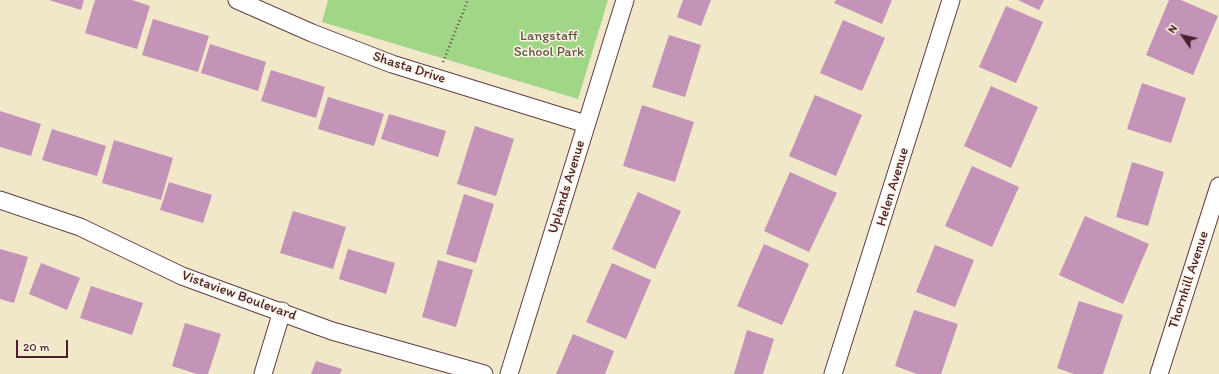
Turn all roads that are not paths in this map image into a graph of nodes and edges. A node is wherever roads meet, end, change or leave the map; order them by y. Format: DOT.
graph roads {
  1 [pos="236,0"];
  2 [pos="625,0"];
  3 [pos="952,0"];
  4 [pos="586,124"];
  5 [pos="1218,192"];
  6 [pos="0,200"];
  7 [pos="282,311"];
  8 [pos="263,374"];
  9 [pos="484,374"];
  10 [pos="509,374"];
  11 [pos="833,374"];
  12 [pos="1159,374"];
  1 -- 4 [label="street, Shasta Drive"];
  2 -- 4 [label="street, Uplands Avenue"];
  3 -- 11 [label="street, Helen Avenue"];
  4 -- 10 [label="street, Uplands Avenue"];
  5 -- 12 [label="street, Thornhill Avenue"];
  6 -- 7 [label="street, Vistaview Boulevard"];
  7 -- 8 [label="street"];
  7 -- 9 [label="street, Vistaview Boulevard"];
}
